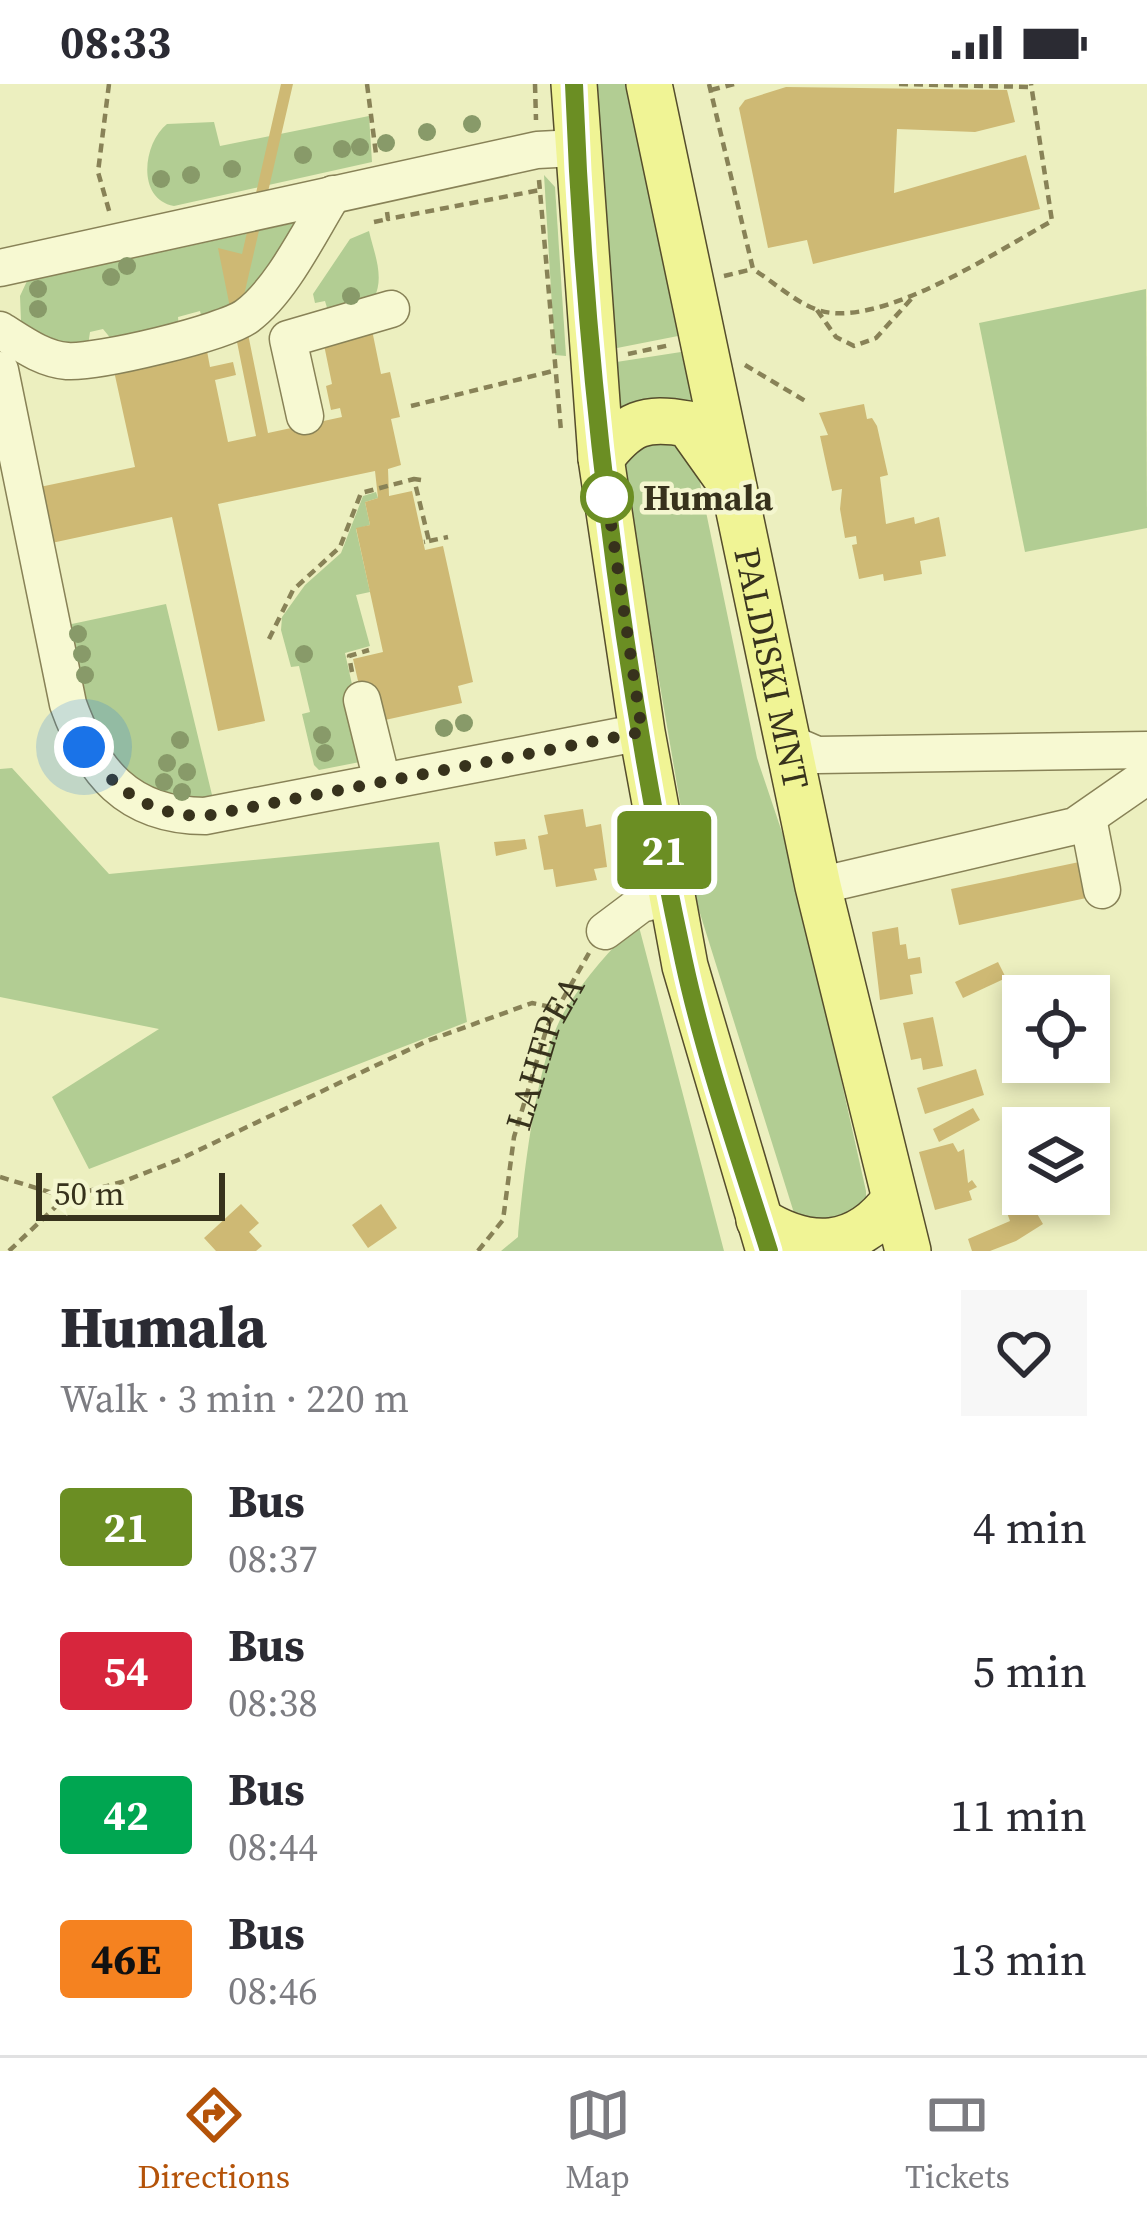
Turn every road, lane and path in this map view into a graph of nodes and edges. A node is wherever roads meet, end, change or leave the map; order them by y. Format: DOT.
graph roads {
  1 [pos="109,84"];
  2 [pos="574,84"];
  3 [pos="649,84"];
  4 [pos="734,84"];
  5 [pos="899,84"];
  6 [pos="1031,86"];
  7 [pos="710,87"];
  8 [pos="576,148"];
  9 [pos="333,194"];
  10 [pos="388,219"];
  11 [pos="374,222"];
  12 [pos="118,241"];
  13 [pos="0,268"];
  14 [pos="753,269"];
  15 [pos="717,278"];
  16 [pos="916,294"];
  17 [pos="391,309"];
  18 [pos="817,310"];
  19 [pos="0,330"];
  20 [pos="680,344"];
  21 [pos="610,357"];
  22 [pos="736,359"];
  23 [pos="0,370"];
  24 [pos="546,374"];
  25 [pos="807,402"];
  26 [pos="412,406"];
  27 [pos="305,416"];
  28 [pos="7,434"];
  29 [pos="601,458"];
  30 [pos="734,489"];
  31 [pos="448,537"];
  32 [pos="269,639"];
  33 [pos="362,700"];
  34 [pos="642,732"];
  35 [pos="787,742"];
  36 [pos="1147,750"];
  37 [pos="1147,776"];
  38 [pos="382,781"];
  39 [pos="1088,818"];
  40 [pos="818,886"];
  41 [pos="1102,890"];
  42 [pos="672,896"];
  43 [pos="604,931"];
  44 [pos="556,1008"];
  45 [pos="0,1177"];
  46 [pos="66,1197"];
  47 [pos="894,1201"];
  48 [pos="764,1235"];
  49 [pos="9,1251"];
  50 [pos="478,1251"];
  51 [pos="908,1251"];
  1 -- 12 [label="path"];
  2 -- 8 [label="main road"];
  3 -- 30 [label="main road, PALDISKI MNT"];
  4 -- 7 [label="path"];
  5 -- 6 [label="path"];
  6 -- 16 [label="path"];
  7 -- 14 [label="path"];
  8 -- 9 [label="street"];
  8 -- 29 [label="main road"];
  9 -- 12 [label="street"];
  9 -- 19 [label="street"];
  10 -- 11 [label="path"];
  12 -- 13 [label="street"];
  14 -- 15 [label="path"];
  14 -- 18 [label="path"];
  16 -- 18 [label="path"];
  16 -- 18 [label="path"];
  17 -- 27 [label="street"];
  20 -- 21 [label="path"];
  22 -- 25 [label="path"];
  23 -- 28 [label="street"];
  24 -- 26 [label="path"];
  28 -- 38 [label="street"];
  29 -- 30 [label="main road"];
  29 -- 34 [label="main road"];
  30 -- 35 [label="main road, PALDISKI MNT"];
  31 -- 32 [label="path"];
  33 -- 38 [label="street"];
  34 -- 38 [label="street"];
  34 -- 42 [label="main road"];
  35 -- 36 [label="street"];
  35 -- 40 [label="main road, PALDISKI MNT"];
  37 -- 39 [label="street"];
  39 -- 40 [label="street"];
  39 -- 41 [label="street"];
  40 -- 47 [label="main road, PALDISKI MNT"];
  42 -- 43 [label="street, LAHEPEA"];
  42 -- 48 [label="main road"];
  43 -- 44 [label="path, LAHEPEA"];
  44 -- 46 [label="path"];
  44 -- 50 [label="path, LAHEPEA"];
  45 -- 46 [label="path"];
  46 -- 49 [label="path"];
  47 -- 48 [label="main road"];
  47 -- 51 [label="main road, PALDISKI MNT"];
}
